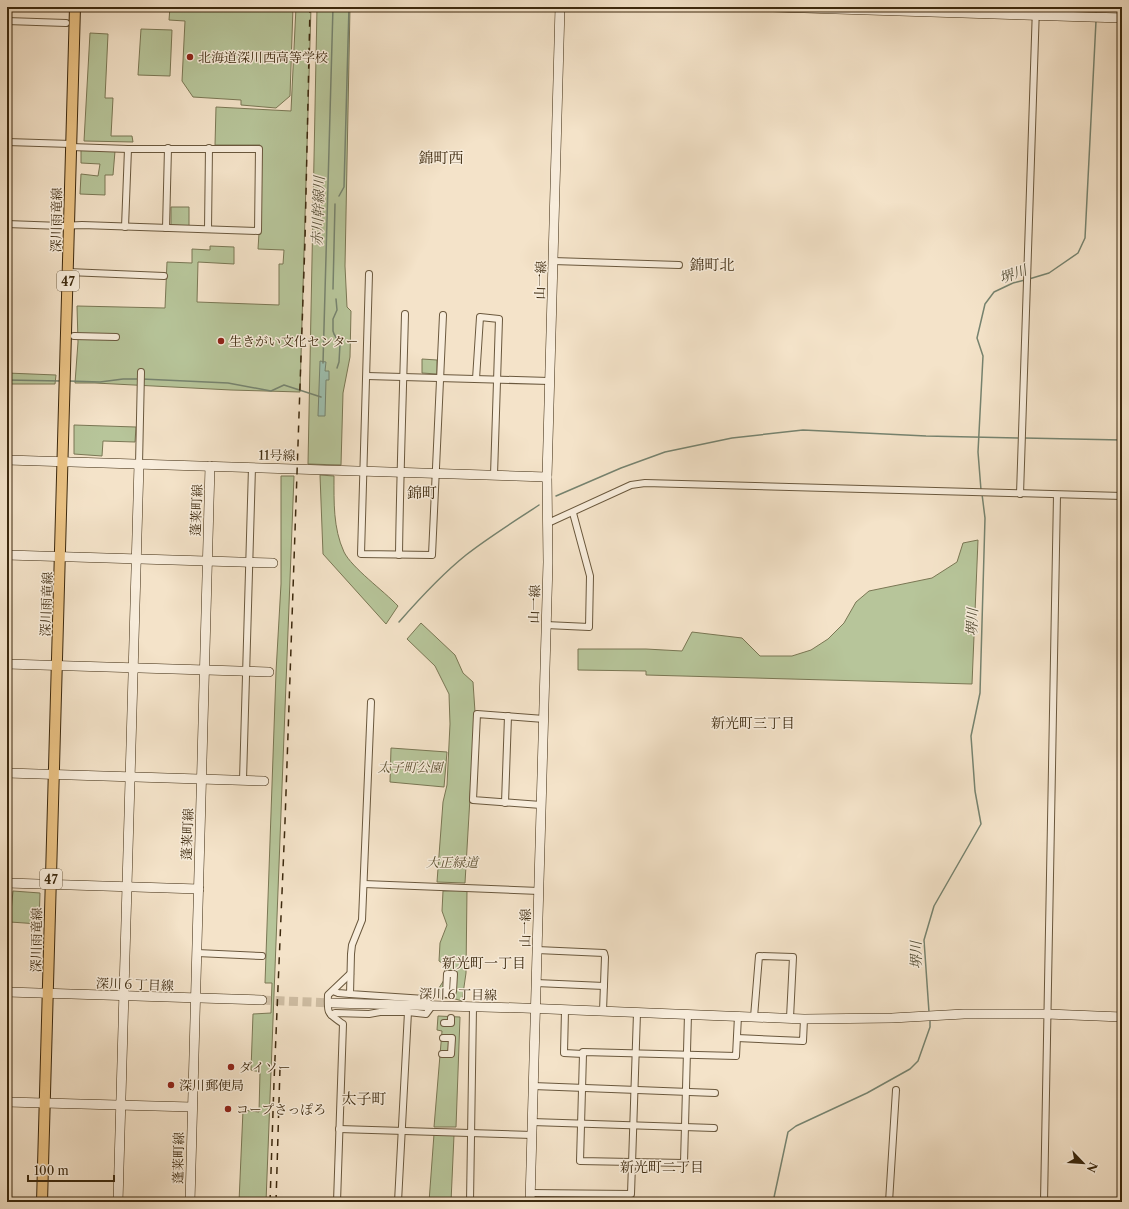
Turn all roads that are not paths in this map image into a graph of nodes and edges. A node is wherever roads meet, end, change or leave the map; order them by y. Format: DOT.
graph roads {
  1 [pos="75,7"];
  2 [pos="560,7"];
  3 [pos="773,7"];
  4 [pos="1036,11"];
  5 [pos="1122,18"];
  6 [pos="7,21"];
  7 [pos="66,23"];
  8 [pos="7,142"];
  9 [pos="71,145"];
  10 [pos="128,148"];
  11 [pos="168,148"];
  12 [pos="209,148"];
  13 [pos="7,224"];
  14 [pos="69,226"];
  15 [pos="125,227"];
  16 [pos="166,228"];
  17 [pos="208,229"];
  18 [pos="553,261"];
  19 [pos="679,265"];
  20 [pos="68,272"];
  21 [pos="370,274"];
  22 [pos="164,276"];
  23 [pos="405,314"];
  24 [pos="442,315"];
  25 [pos="74,336"];
  26 [pos="116,337"];
  27 [pos="141,372"];
  28 [pos="367,376"];
  29 [pos="404,376"];
  30 [pos="439,378"];
  31 [pos="476,379"];
  32 [pos="496,379"];
  33 [pos="549,381"];
  34 [pos="7,460"];
  35 [pos="62,461"];
  36 [pos="139,464"];
  37 [pos="210,466"];
  38 [pos="252,467"];
  39 [pos="363,471"];
  40 [pos="400,472"];
  41 [pos="435,473"];
  42 [pos="494,475"];
  43 [pos="547,476"];
  44 [pos="1020,494"];
  45 [pos="1057,495"];
  46 [pos="1122,496"];
  47 [pos="573,512"];
  48 [pos="548,523"];
  49 [pos="7,554"];
  50 [pos="399,555"];
  51 [pos="60,556"];
  52 [pos="136,559"];
  53 [pos="208,561"];
  54 [pos="250,562"];
  55 [pos="273,563"];
  56 [pos="546,625"];
  57 [pos="7,664"];
  58 [pos="57,665"];
  59 [pos="132,668"];
  60 [pos="204,670"];
  61 [pos="247,671"];
  62 [pos="269,672"];
  63 [pos="371,702"];
  64 [pos="508,716"];
  65 [pos="544,719"];
  66 [pos="7,774"];
  67 [pos="54,775"];
  68 [pos="131,777"];
  69 [pos="202,779"];
  70 [pos="243,780"];
  71 [pos="264,781"];
  72 [pos="505,803"];
  73 [pos="541,805"];
  74 [pos="7,883"];
  75 [pos="51,884"];
  76 [pos="364,884"];
  77 [pos="127,886"];
  78 [pos="199,889"];
  79 [pos="539,891"];
  80 [pos="537,950"];
  81 [pos="197,953"];
  82 [pos="262,956"];
  83 [pos="350,974"];
  84 [pos="536,983"];
  85 [pos="604,986"];
  86 [pos="333,991"];
  87 [pos="7,992"];
  88 [pos="48,993"];
  89 [pos="350,994"];
  90 [pos="124,996"];
  91 [pos="195,999"];
  92 [pos="262,1000"];
  93 [pos="332,1004"];
  94 [pos="432,1006"];
  95 [pos="473,1007"];
  96 [pos="535,1009"];
  97 [pos="565,1010"];
  98 [pos="603,1011"];
  99 [pos="408,1012"];
  100 [pos="638,1012"];
  101 [pos="688,1014"];
  102 [pos="1047,1014"];
  103 [pos="331,1015"];
  104 [pos="738,1016"];
  105 [pos="1122,1016"];
  106 [pos="754,1017"];
  107 [pos="451,1018"];
  108 [pos="790,1018"];
  109 [pos="804,1019"];
  110 [pos="444,1023"];
  111 [pos="443,1038"];
  112 [pos="738,1038"];
  113 [pos="636,1053"];
  114 [pos="442,1054"];
  115 [pos="583,1054"];
  116 [pos="687,1054"];
  117 [pos="533,1086"];
  118 [pos="582,1088"];
  119 [pos="634,1090"];
  120 [pos="896,1090"];
  121 [pos="685,1091"];
  122 [pos="714,1093"];
  123 [pos="7,1102"];
  124 [pos="44,1104"];
  125 [pos="121,1105"];
  126 [pos="192,1107"];
  127 [pos="532,1122"];
  128 [pos="581,1124"];
  129 [pos="633,1126"];
  130 [pos="339,1128"];
  131 [pos="684,1128"];
  132 [pos="714,1128"];
  133 [pos="402,1131"];
  134 [pos="471,1133"];
  135 [pos="532,1135"];
  136 [pos="632,1162"];
  137 [pos="530,1197"];
  138 [pos="42,1202"];
  139 [pos="118,1202"];
  140 [pos="190,1202"];
  141 [pos="337,1202"];
  142 [pos="398,1202"];
  143 [pos="470,1202"];
  144 [pos="889,1202"];
  145 [pos="1044,1202"];
  1 -- 9 [label="main road, 深川雨竜線 / 47"];
  2 -- 18 [label="street, 山一線"];
  3 -- 4 [label="street"];
  4 -- 5 [label="street"];
  4 -- 44 [label="street"];
  6 -- 7 [label="street"];
  8 -- 9 [label="street"];
  9 -- 10 [label="street"];
  9 -- 14 [label="main road, 深川雨竜線 / 47"];
  10 -- 11 [label="street"];
  10 -- 15 [label="street"];
  11 -- 12 [label="street"];
  11 -- 16 [label="street"];
  12 -- 17 [label="street"];
  12 -- 17 [label="street"];
  13 -- 14 [label="street"];
  14 -- 15 [label="street"];
  14 -- 20 [label="main road, 深川雨竜線 / 47"];
  15 -- 16 [label="street"];
  16 -- 17 [label="street"];
  18 -- 19 [label="street"];
  18 -- 33 [label="street, 山一線"];
  20 -- 22 [label="street"];
  20 -- 35 [label="main road, 深川雨竜線 / 47"];
  21 -- 28 [label="street"];
  23 -- 29 [label="street"];
  24 -- 30 [label="street"];
  25 -- 26 [label="street"];
  27 -- 36 [label="street"];
  28 -- 29 [label="street"];
  28 -- 39 [label="street"];
  29 -- 30 [label="street"];
  29 -- 40 [label="street"];
  30 -- 31 [label="street"];
  30 -- 41 [label="street"];
  31 -- 32 [label="street"];
  31 -- 32 [label="street"];
  32 -- 33 [label="street"];
  32 -- 42 [label="street"];
  33 -- 43 [label="street, 山一線"];
  34 -- 35 [label="street, 11号線"];
  35 -- 36 [label="street, 11号線"];
  35 -- 51 [label="main road, 深川雨竜線 / 47"];
  36 -- 37 [label="street, 11号線"];
  36 -- 52 [label="street"];
  37 -- 38 [label="street, 11号線"];
  37 -- 53 [label="street, 蓬莱町線"];
  38 -- 39 [label="street, 11号線"];
  38 -- 54 [label="street"];
  39 -- 40 [label="street, 11号線"];
  39 -- 50 [label="street"];
  40 -- 41 [label="street, 11号線"];
  40 -- 50 [label="street"];
  41 -- 42 [label="street, 11号線"];
  41 -- 50 [label="street"];
  42 -- 43 [label="street, 11号線"];
  43 -- 48 [label="street, 山一線"];
  44 -- 45 [label="street"];
  44 -- 47 [label="street"];
  45 -- 46 [label="street"];
  45 -- 102 [label="street"];
  47 -- 48 [label="street"];
  47 -- 56 [label="street"];
  48 -- 56 [label="street, 山一線"];
  49 -- 51 [label="street"];
  51 -- 52 [label="street"];
  51 -- 58 [label="main road, 深川雨竜線 / 47"];
  52 -- 53 [label="street"];
  52 -- 59 [label="street"];
  53 -- 54 [label="street"];
  53 -- 60 [label="street, 蓬莱町線"];
  54 -- 55 [label="street"];
  54 -- 61 [label="street"];
  56 -- 65 [label="street, 山一線"];
  57 -- 58 [label="street"];
  58 -- 59 [label="street"];
  58 -- 67 [label="main road, 深川雨竜線 / 47"];
  59 -- 60 [label="street"];
  59 -- 68 [label="street"];
  60 -- 61 [label="street"];
  60 -- 69 [label="street, 蓬莱町線"];
  61 -- 62 [label="street"];
  61 -- 70 [label="street"];
  63 -- 76 [label="street"];
  64 -- 65 [label="street"];
  64 -- 72 [label="street"];
  64 -- 72 [label="street"];
  65 -- 73 [label="street, 山一線"];
  66 -- 67 [label="street"];
  67 -- 68 [label="street"];
  67 -- 75 [label="main road, 深川雨竜線 / 47"];
  68 -- 69 [label="street"];
  68 -- 77 [label="street"];
  69 -- 70 [label="street"];
  69 -- 78 [label="street, 蓬莱町線"];
  70 -- 71 [label="street"];
  72 -- 73 [label="street"];
  73 -- 79 [label="street, 山一線"];
  74 -- 75 [label="street"];
  75 -- 77 [label="street"];
  75 -- 88 [label="main road, 深川雨竜線 / 47"];
  76 -- 79 [label="street"];
  76 -- 83 [label="street"];
  77 -- 78 [label="street"];
  77 -- 90 [label="street"];
  78 -- 81 [label="street, 蓬莱町線"];
  79 -- 80 [label="street, 山一線"];
  80 -- 84 [label="street, 山一線"];
  80 -- 85 [label="street"];
  81 -- 82 [label="street"];
  81 -- 91 [label="street, 蓬莱町線"];
  83 -- 86 [label="street"];
  83 -- 89 [label="street"];
  84 -- 85 [label="street"];
  84 -- 96 [label="street, 山一線"];
  85 -- 98 [label="street"];
  86 -- 89 [label="street"];
  86 -- 103 [label="street"];
  87 -- 88 [label="street, 深川６丁目線"];
  88 -- 90 [label="street, 深川６丁目線"];
  88 -- 124 [label="main road, 深川雨竜線 / 47"];
  89 -- 94 [label="street"];
  90 -- 91 [label="street, 深川６丁目線"];
  90 -- 125 [label="street"];
  91 -- 92 [label="street, 深川６丁目線"];
  91 -- 126 [label="street, 蓬莱町線"];
  93 -- 94 [label="street, 深川６丁目線"];
  94 -- 95 [label="street, 深川６丁目線"];
  94 -- 99 [label="street"];
  95 -- 96 [label="street, 深川６丁目線"];
  95 -- 134 [label="street"];
  96 -- 97 [label="street, 深川６丁目線"];
  96 -- 117 [label="street, 山一線"];
  97 -- 98 [label="street, 深川６丁目線"];
  97 -- 115 [label="street"];
  98 -- 100 [label="street, 深川６丁目線"];
  99 -- 103 [label="street"];
  99 -- 133 [label="street"];
  100 -- 101 [label="street, 深川６丁目線"];
  100 -- 113 [label="street"];
  101 -- 104 [label="street, 深川６丁目線"];
  101 -- 116 [label="street"];
  102 -- 105 [label="street, 深川６丁目線"];
  102 -- 109 [label="street, 深川６丁目線"];
  102 -- 145 [label="street"];
  103 -- 130 [label="street"];
  104 -- 106 [label="street, 深川６丁目線"];
  104 -- 112 [label="street"];
  106 -- 108 [label="street, 深川６丁目線"];
  106 -- 108 [label="street"];
  107 -- 110 [label="street"];
  108 -- 109 [label="street, 深川６丁目線"];
  109 -- 112 [label="street"];
  111 -- 114 [label="street"];
  112 -- 116 [label="street"];
  113 -- 115 [label="street"];
  113 -- 116 [label="street"];
  113 -- 119 [label="street"];
  115 -- 118 [label="street"];
  116 -- 121 [label="street"];
  117 -- 118 [label="street"];
  117 -- 127 [label="street, 山一線"];
  118 -- 119 [label="street"];
  118 -- 128 [label="street"];
  119 -- 121 [label="street"];
  119 -- 129 [label="street"];
  120 -- 144 [label="street"];
  121 -- 122 [label="street"];
  121 -- 131 [label="street"];
  123 -- 124 [label="street"];
  124 -- 125 [label="street"];
  124 -- 138 [label="main road, 深川雨竜線 / 47"];
  125 -- 126 [label="street"];
  125 -- 139 [label="street"];
  126 -- 140 [label="street, 蓬莱町線"];
  127 -- 128 [label="street"];
  127 -- 135 [label="street, 山一線"];
  128 -- 129 [label="street"];
  128 -- 136 [label="street"];
  129 -- 131 [label="street"];
  129 -- 136 [label="street"];
  130 -- 133 [label="street"];
  130 -- 141 [label="street"];
  131 -- 132 [label="street"];
  131 -- 136 [label="street"];
  133 -- 134 [label="street"];
  133 -- 142 [label="street"];
  134 -- 135 [label="street"];
  134 -- 143 [label="street"];
  135 -- 137 [label="street, 山一線"];
  136 -- 137 [label="street"];
}
